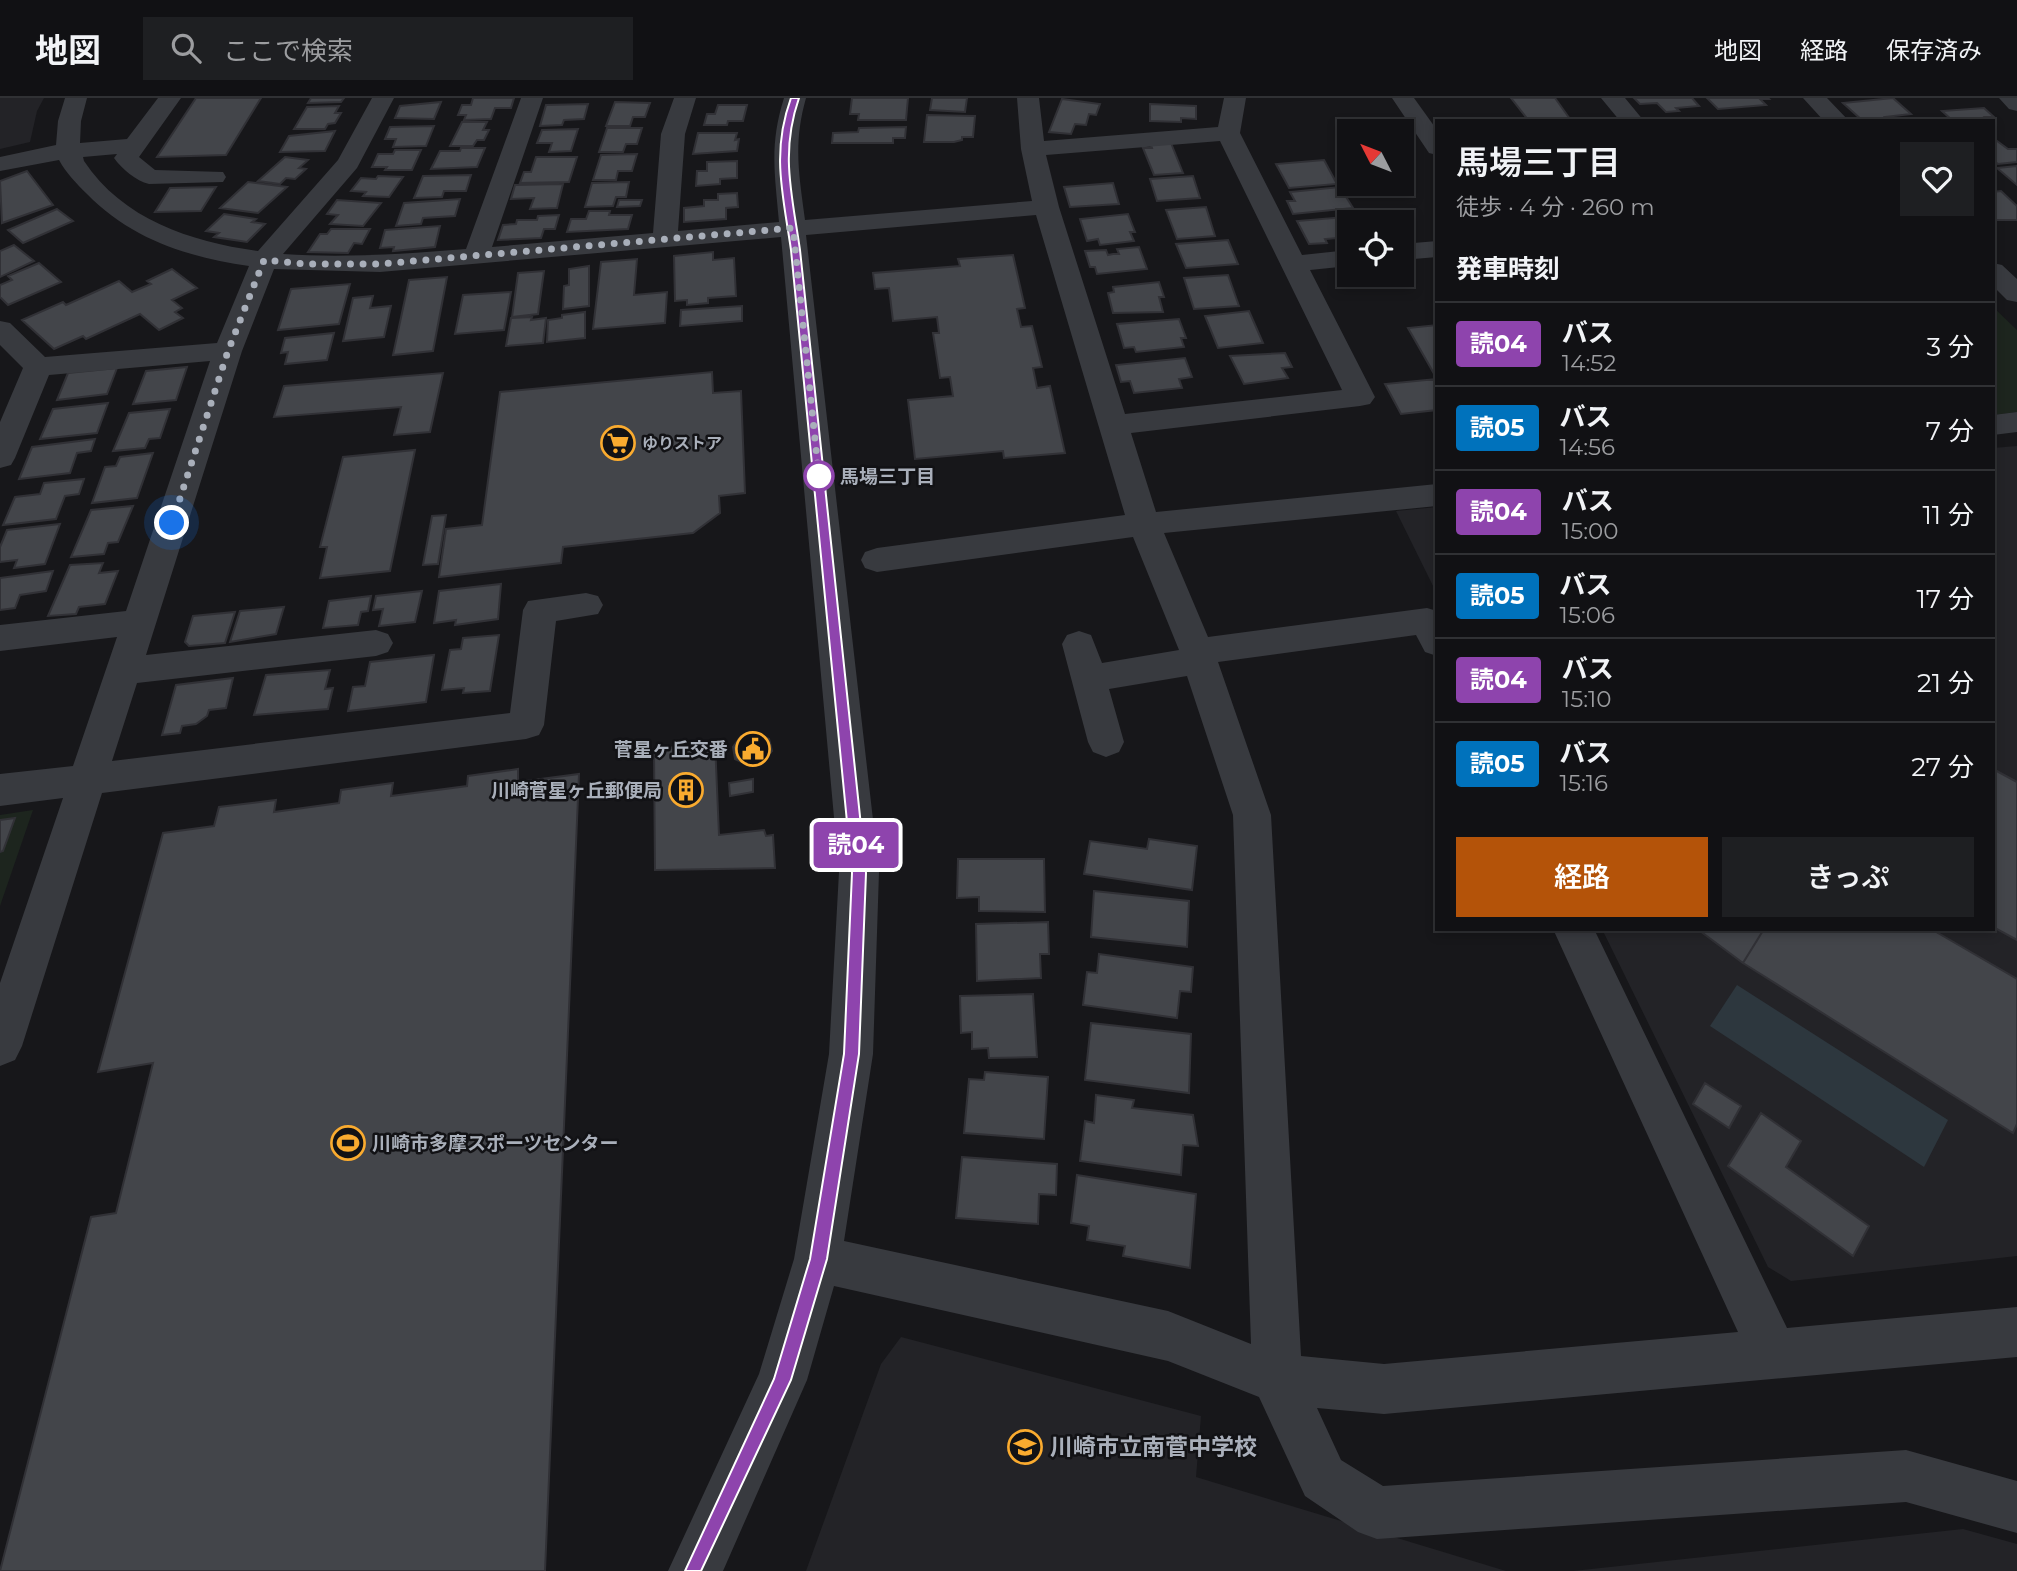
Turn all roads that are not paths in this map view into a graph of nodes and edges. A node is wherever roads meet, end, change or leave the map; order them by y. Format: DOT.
graph roads {
  1 [pos="76,98"];
  2 [pos="170,98"];
  3 [pos="383,98"];
  4 [pos="532,98"];
  5 [pos="685,98"];
  6 [pos="795,98"];
  7 [pos="1028,98"];
  8 [pos="1235,98"];
  9 [pos="1403,98"];
  10 [pos="1612,98"];
  11 [pos="1814,98"];
  12 [pos="2010,98"];
  13 [pos="2017,104"];
  14 [pos="1631,119"];
  15 [pos="1836,119"];
  16 [pos="1228,133"];
  17 [pos="134,145"];
  18 [pos="1435,145"];
  19 [pos="1033,149"];
  20 [pos="69,151"];
  21 [pos="0,164"];
  22 [pos="214,177"];
  23 [pos="1046,207"];
  24 [pos="793,228"];
  25 [pos="664,238"];
  26 [pos="1435,249"];
  27 [pos="1414,251"];
  28 [pos="476,256"];
  29 [pos="1337,259"];
  30 [pos="264,260"];
  31 [pos="1294,264"];
  32 [pos="1995,273"];
  33 [pos="2017,294"];
  34 [pos="0,329"];
  35 [pos="228,351"];
  36 [pos="38,368"];
  37 [pos="2017,422"];
  38 [pos="1113,425"];
  39 [pos="1995,425"];
  40 [pos="0,458"];
  41 [pos="1435,495"];
  42 [pos="1144,524"];
  43 [pos="877,560"];
  44 [pos="586,605"];
  45 [pos="141,622"];
  46 [pos="0,638"];
  47 [pos="1435,639"];
  48 [pos="376,643"];
  49 [pos="1079,644"];
  50 [pos="1198,656"];
  51 [pos="125,671"];
  52 [pos="1089,679"];
  53 [pos="1106,742"];
  54 [pos="86,780"];
  55 [pos="0,790"];
  56 [pos="1574,931"];
  57 [pos="0,1046"];
  58 [pos="818,1259"];
  59 [pos="2017,1332"];
  60 [pos="1774,1354"];
  61 [pos="1277,1379"];
  62 [pos="2017,1507"];
  63 [pos="695,1571"];
  1 -- 20 [label="street"];
  2 -- 17 [label="street"];
  3 -- 30 [label="street"];
  4 -- 28 [label="street"];
  5 -- 25 [label="street"];
  6 -- 24 [label="street"];
  7 -- 19 [label="street"];
  8 -- 16 [label="street"];
  9 -- 18 [label="street"];
  10 -- 14 [label="street"];
  11 -- 15 [label="street"];
  12 -- 13 [label="street"];
  16 -- 19 [label="street"];
  16 -- 31 [label="street"];
  17 -- 20 [label="street"];
  17 -- 22 [label="street"];
  19 -- 23 [label="street"];
  20 -- 21 [label="street"];
  20 -- 30 [label="street"];
  23 -- 24 [label="street"];
  23 -- 38 [label="street"];
  24 -- 25 [label="street"];
  24 -- 58 [label="street"];
  25 -- 28 [label="street"];
  26 -- 27 [label="street"];
  28 -- 30 [label="street"];
  29 -- 31 [label="street"];
  30 -- 35 [label="street"];
  31 -- 38 [label="street"];
  32 -- 33 [label="street"];
  34 -- 36 [label="street"];
  35 -- 36 [label="street"];
  35 -- 45 [label="street"];
  36 -- 40 [label="street"];
  37 -- 39 [label="street"];
  38 -- 42 [label="street"];
  41 -- 42 [label="street"];
  42 -- 43 [label="street"];
  42 -- 50 [label="street"];
  44 -- 54 [label="street"];
  45 -- 46 [label="street"];
  45 -- 51 [label="street"];
  47 -- 50 [label="street"];
  48 -- 51 [label="street"];
  49 -- 52 [label="street"];
  50 -- 52 [label="street"];
  50 -- 61 [label="street"];
  51 -- 54 [label="street"];
  52 -- 53 [label="street"];
  54 -- 55 [label="street"];
  54 -- 57 [label="street"];
  56 -- 60 [label="street"];
  58 -- 61 [label="street"];
  58 -- 63 [label="street"];
  59 -- 60 [label="street"];
  60 -- 61 [label="street"];
  61 -- 62 [label="street"];
}
